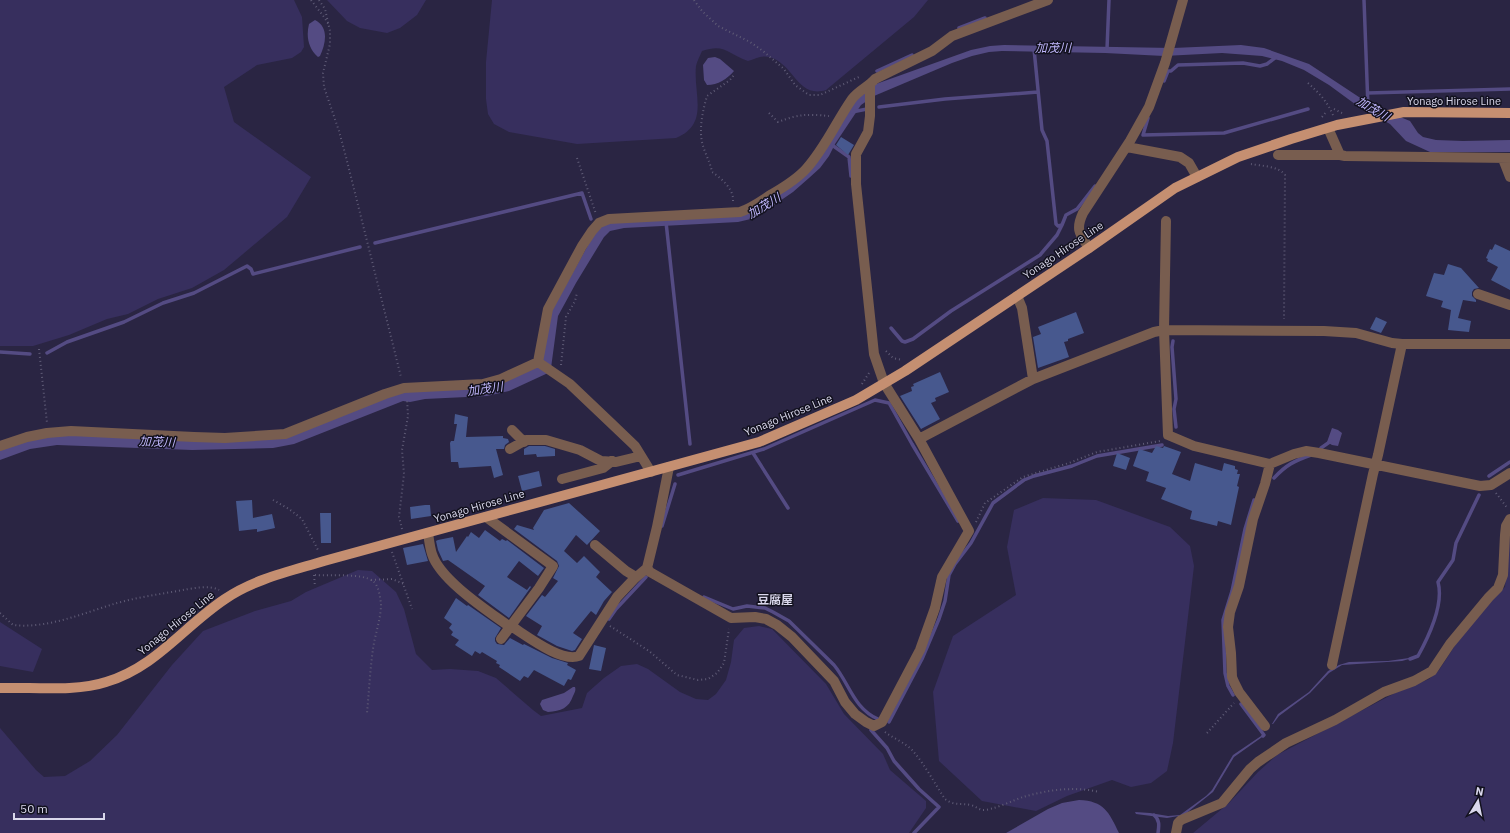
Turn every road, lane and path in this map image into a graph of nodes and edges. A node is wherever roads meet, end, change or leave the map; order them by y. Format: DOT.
graph roads {
  1 [pos="311,0"];
  2 [pos="319,0"];
  3 [pos="694,0"];
  4 [pos="1048,0"];
  5 [pos="1183,0"];
  6 [pos="329,26"];
  7 [pos="734,74"];
  8 [pos="1308,83"];
  9 [pos="869,85"];
  10 [pos="769,113"];
  11 [pos="1510,113"];
  12 [pos="841,116"];
  13 [pos="1333,127"];
  14 [pos="1127,147"];
  15 [pos="1278,155"];
  16 [pos="1340,155"];
  17 [pos="1238,156"];
  18 [pos="577,158"];
  19 [pos="1507,158"];
  20 [pos="1197,177"];
  21 [pos="1510,178"];
  22 [pos="732,212"];
  23 [pos="1166,221"];
  24 [pos="599,223"];
  25 [pos="1089,248"];
  26 [pos="577,293"];
  27 [pos="1478,294"];
  28 [pos="1017,296"];
  29 [pos="1510,305"];
  30 [pos="1164,330"];
  31 [pos="1284,331"];
  32 [pos="1402,344"];
  33 [pos="1510,344"];
  34 [pos="883,348"];
  35 [pos="39,349"];
  36 [pos="902,360"];
  37 [pos="538,362"];
  38 [pos="871,369"];
  39 [pos="555,373"];
  40 [pos="1033,379"];
  41 [pos="884,383"];
  42 [pos="859,387"];
  43 [pos="404,388"];
  44 [pos="408,403"];
  45 [pos="512,430"];
  46 [pos="48,433"];
  47 [pos="1168,435"];
  48 [pos="919,439"];
  49 [pos="524,442"];
  50 [pos="0,446"];
  51 [pos="510,449"];
  52 [pos="641,456"];
  53 [pos="612,462"];
  54 [pos="1270,464"];
  55 [pos="1375,464"];
  56 [pos="669,467"];
  57 [pos="650,472"];
  58 [pos="1510,473"];
  59 [pos="562,479"];
  60 [pos="1490,485"];
  61 [pos="273,500"];
  62 [pos="1510,511"];
  63 [pos="486,517"];
  64 [pos="1510,519"];
  65 [pos="969,531"];
  66 [pos="428,533"];
  67 [pos="405,539"];
  68 [pos="389,544"];
  69 [pos="595,545"];
  70 [pos="324,562"];
  71 [pos="647,568"];
  72 [pos="314,575"];
  73 [pos="636,577"];
  74 [pos="370,580"];
  75 [pos="404,584"];
  76 [pos="226,598"];
  77 [pos="412,609"];
  78 [pos="0,614"];
  79 [pos="731,618"];
  80 [pos="602,621"];
  81 [pos="510,626"];
  82 [pos="501,639"];
  83 [pos="1332,665"];
  84 [pos="0,688"];
  85 [pos="1241,695"];
  86 [pos="367,713"];
  87 [pos="876,725"];
  88 [pos="1265,726"];
  89 [pos="1207,733"];
  90 [pos="1099,792"];
  91 [pos="1176,833"];
  1 -- 6 [label="path"];
  2 -- 6 [label="path"];
  3 -- 9 [label="path"];
  4 -- 9 [label="street"];
  5 -- 14 [label="street"];
  6 -- 43 [label="path"];
  7 -- 22 [label="path"];
  8 -- 13 [label="path"];
  9 -- 12 [label="street"];
  9 -- 41 [label="street"];
  10 -- 12 [label="path"];
  11 -- 13 [label="main road, Yonago Hirose Line"];
  12 -- 22 [label="street"];
  13 -- 16 [label="street"];
  13 -- 17 [label="main road, Yonago Hirose Line"];
  14 -- 20 [label="street"];
  14 -- 25 [label="street"];
  15 -- 16 [label="street"];
  16 -- 19 [label="street"];
  17 -- 20 [label="main road, Yonago Hirose Line"];
  17 -- 31 [label="path"];
  18 -- 24 [label="path"];
  19 -- 21 [label="street"];
  20 -- 25 [label="main road, Yonago Hirose Line"];
  22 -- 24 [label="street"];
  23 -- 30 [label="street"];
  24 -- 37 [label="street"];
  25 -- 28 [label="main road, Yonago Hirose Line"];
  26 -- 39 [label="path"];
  27 -- 29 [label="street"];
  28 -- 40 [label="street"];
  28 -- 41 [label="main road, Yonago Hirose Line"];
  30 -- 31 [label="street"];
  30 -- 40 [label="street"];
  30 -- 47 [label="street"];
  31 -- 32 [label="street"];
  32 -- 33 [label="street"];
  32 -- 55 [label="street"];
  34 -- 36 [label="path"];
  35 -- 46 [label="path"];
  37 -- 39 [label="street"];
  37 -- 43 [label="street"];
  38 -- 42 [label="path"];
  39 -- 52 [label="street"];
  40 -- 48 [label="street"];
  41 -- 48 [label="street"];
  41 -- 56 [label="main road, Yonago Hirose Line"];
  43 -- 46 [label="street"];
  44 -- 67 [label="path"];
  45 -- 49 [label="street"];
  46 -- 50 [label="street"];
  47 -- 54 [label="street"];
  47 -- 65 [label="path"];
  48 -- 65 [label="street"];
  49 -- 51 [label="street"];
  49 -- 53 [label="street"];
  52 -- 53 [label="street"];
  52 -- 57 [label="street"];
  53 -- 59 [label="street"];
  54 -- 55 [label="street"];
  54 -- 85 [label="street"];
  55 -- 60 [label="street"];
  55 -- 83 [label="street"];
  56 -- 57 [label="main road, Yonago Hirose Line"];
  56 -- 71 [label="street"];
  57 -- 63 [label="main road, Yonago Hirose Line"];
  58 -- 60 [label="street"];
  60 -- 62 [label="path"];
  61 -- 70 [label="path"];
  63 -- 66 [label="main road, Yonago Hirose Line"];
  63 -- 81 [label="street"];
  64 -- 91 [label="street"];
  65 -- 87 [label="street"];
  66 -- 67 [label="main road, Yonago Hirose Line"];
  66 -- 81 [label="street"];
  67 -- 68 [label="main road, Yonago Hirose Line"];
  68 -- 70 [label="main road, Yonago Hirose Line"];
  68 -- 75 [label="path"];
  69 -- 73 [label="street"];
  70 -- 76 [label="main road, Yonago Hirose Line"];
  71 -- 73 [label="street"];
  71 -- 79 [label="street"];
  72 -- 74 [label="path"];
  73 -- 80 [label="street"];
  74 -- 75 [label="path"];
  74 -- 86 [label="path"];
  75 -- 77 [label="path"];
  76 -- 78 [label="path"];
  76 -- 84 [label="main road, Yonago Hirose Line"];
  79 -- 80 [label="path"];
  79 -- 87 [label="street"];
  80 -- 81 [label="street"];
  81 -- 82 [label="street"];
  85 -- 88 [label="street"];
  85 -- 89 [label="path"];
  87 -- 90 [label="path"];
}
